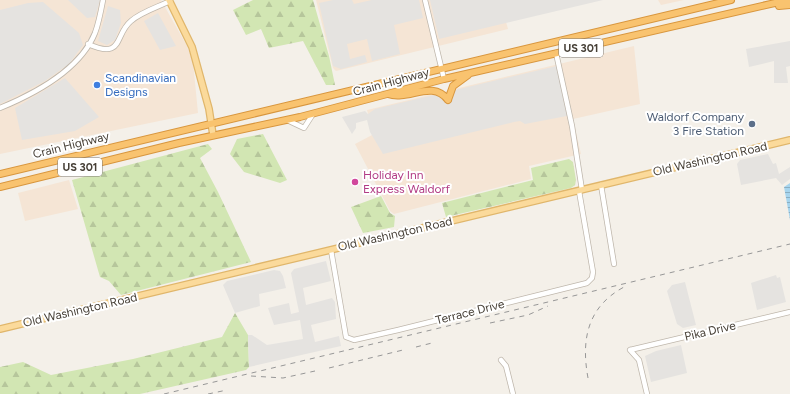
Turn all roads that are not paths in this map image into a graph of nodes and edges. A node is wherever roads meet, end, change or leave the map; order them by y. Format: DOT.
graph roads {
  1 [pos="103,0"];
  2 [pos="424,0"];
  3 [pos="731,0"];
  4 [pos="788,0"];
  5 [pos="170,1"];
  6 [pos="790,5"];
  7 [pos="728,14"];
  8 [pos="88,44"];
  9 [pos="556,53"];
  10 [pos="441,69"];
  11 [pos="468,74"];
  12 [pos="444,79"];
  13 [pos="388,94"];
  14 [pos="0,108"];
  15 [pos="313,113"];
  16 [pos="287,120"];
  17 [pos="211,123"];
  18 [pos="214,135"];
  19 [pos="790,140"];
  20 [pos="0,174"];
  21 [pos="601,185"];
  22 [pos="0,187"];
  23 [pos="581,190"];
  24 [pos="331,250"];
  25 [pos="614,264"];
  26 [pos="790,312"];
  27 [pos="0,329"];
  28 [pos="501,360"];
  29 [pos="513,394"];
  30 [pos="647,394"];
  1 -- 8 [label="street"];
  2 -- 10 [label="street"];
  3 -- 10 [label="highway, Crain Highway / US 301"];
  4 -- 7 [label="highway, Crain Highway / US 301"];
  5 -- 8 [label="street"];
  5 -- 17 [label="main road"];
  6 -- 7 [label="highway"];
  7 -- 9 [label="highway, Crain Highway / US 301"];
  8 -- 14 [label="street"];
  9 -- 11 [label="highway, Crain Highway / US 301"];
  9 -- 23 [label="street"];
  10 -- 12 [label="street"];
  10 -- 17 [label="highway, Crain Highway / US 301"];
  11 -- 12 [label="highway, Crain Highway / US 301"];
  11 -- 13 [label="highway"];
  12 -- 13 [label="highway, Crain Highway / US 301"];
  13 -- 15 [label="highway, Crain Highway / US 301"];
  15 -- 16 [label="highway, Crain Highway / US 301"];
  15 -- 16 [label="street"];
  16 -- 18 [label="highway, Crain Highway / US 301"];
  17 -- 18 [label="main road"];
  17 -- 20 [label="highway, Crain Highway / US 301"];
  18 -- 22 [label="highway, Crain Highway / US 301"];
  19 -- 21 [label="main road, Old Washington Road"];
  21 -- 23 [label="main road, Old Washington Road"];
  21 -- 25 [label="street"];
  23 -- 24 [label="main road, Old Washington Road"];
  23 -- 24 [label="street, Terrace Drive"];
  24 -- 27 [label="main road, Old Washington Road"];
  26 -- 30 [label="street, Pika Drive"];
  28 -- 29 [label="street"];
}
